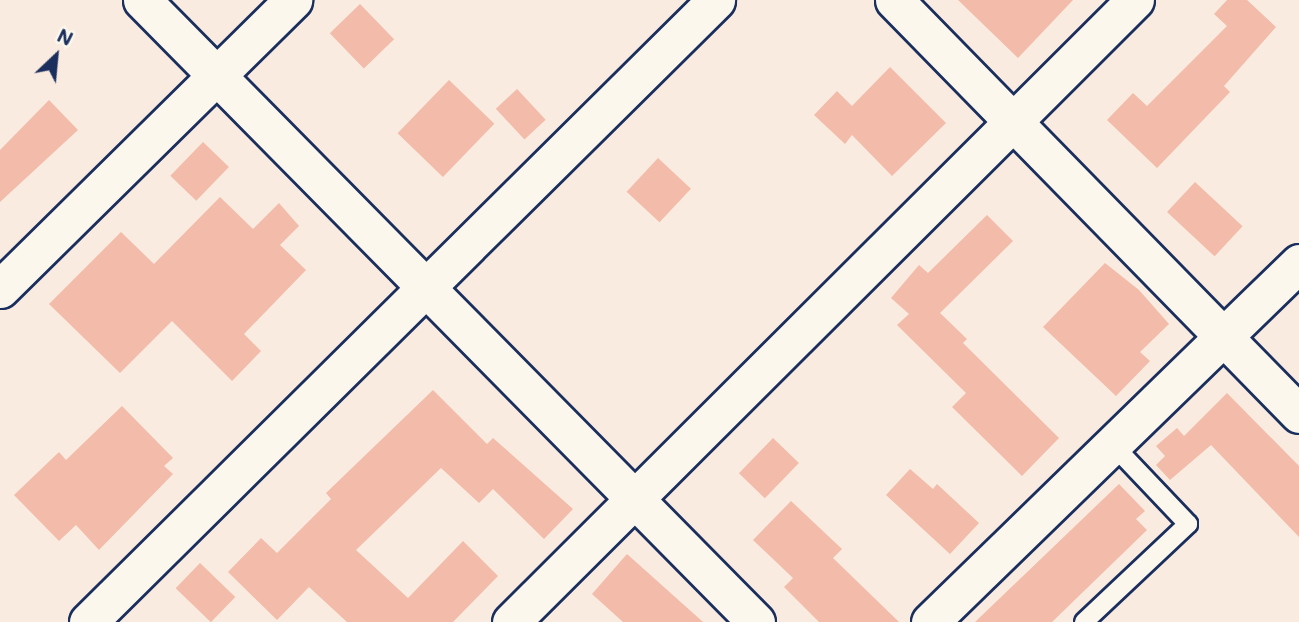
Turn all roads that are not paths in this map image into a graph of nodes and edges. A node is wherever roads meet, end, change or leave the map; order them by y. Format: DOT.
graph roads {
  1 [pos="142,0"];
  2 [pos="293,0"];
  3 [pos="716,0"];
  4 [pos="894,0"];
  5 [pos="1135,0"];
  6 [pos="216,75"];
  7 [pos="1011,124"];
  8 [pos="1299,263"];
  9 [pos="426,287"];
  10 [pos="0,289"];
  11 [pos="1224,339"];
  12 [pos="1299,414"];
  13 [pos="1113,445"];
  14 [pos="635,499"];
  15 [pos="88,622"];
  16 [pos="511,622"];
  17 [pos="756,622"];
  18 [pos="930,622"];
  19 [pos="1084,622"];
  1 -- 6 [label="street"];
  2 -- 6 [label="street"];
  3 -- 9 [label="street"];
  4 -- 7 [label="street"];
  5 -- 7 [label="street"];
  6 -- 9 [label="street"];
  6 -- 10 [label="street"];
  7 -- 11 [label="street"];
  7 -- 14 [label="street"];
  8 -- 11 [label="street"];
  9 -- 14 [label="street"];
  9 -- 15 [label="street"];
  11 -- 12 [label="street"];
  11 -- 13 [label="street"];
  13 -- 18 [label="street"];
  13 -- 19 [label="lane"];
  14 -- 16 [label="street"];
  14 -- 17 [label="street"];
}
